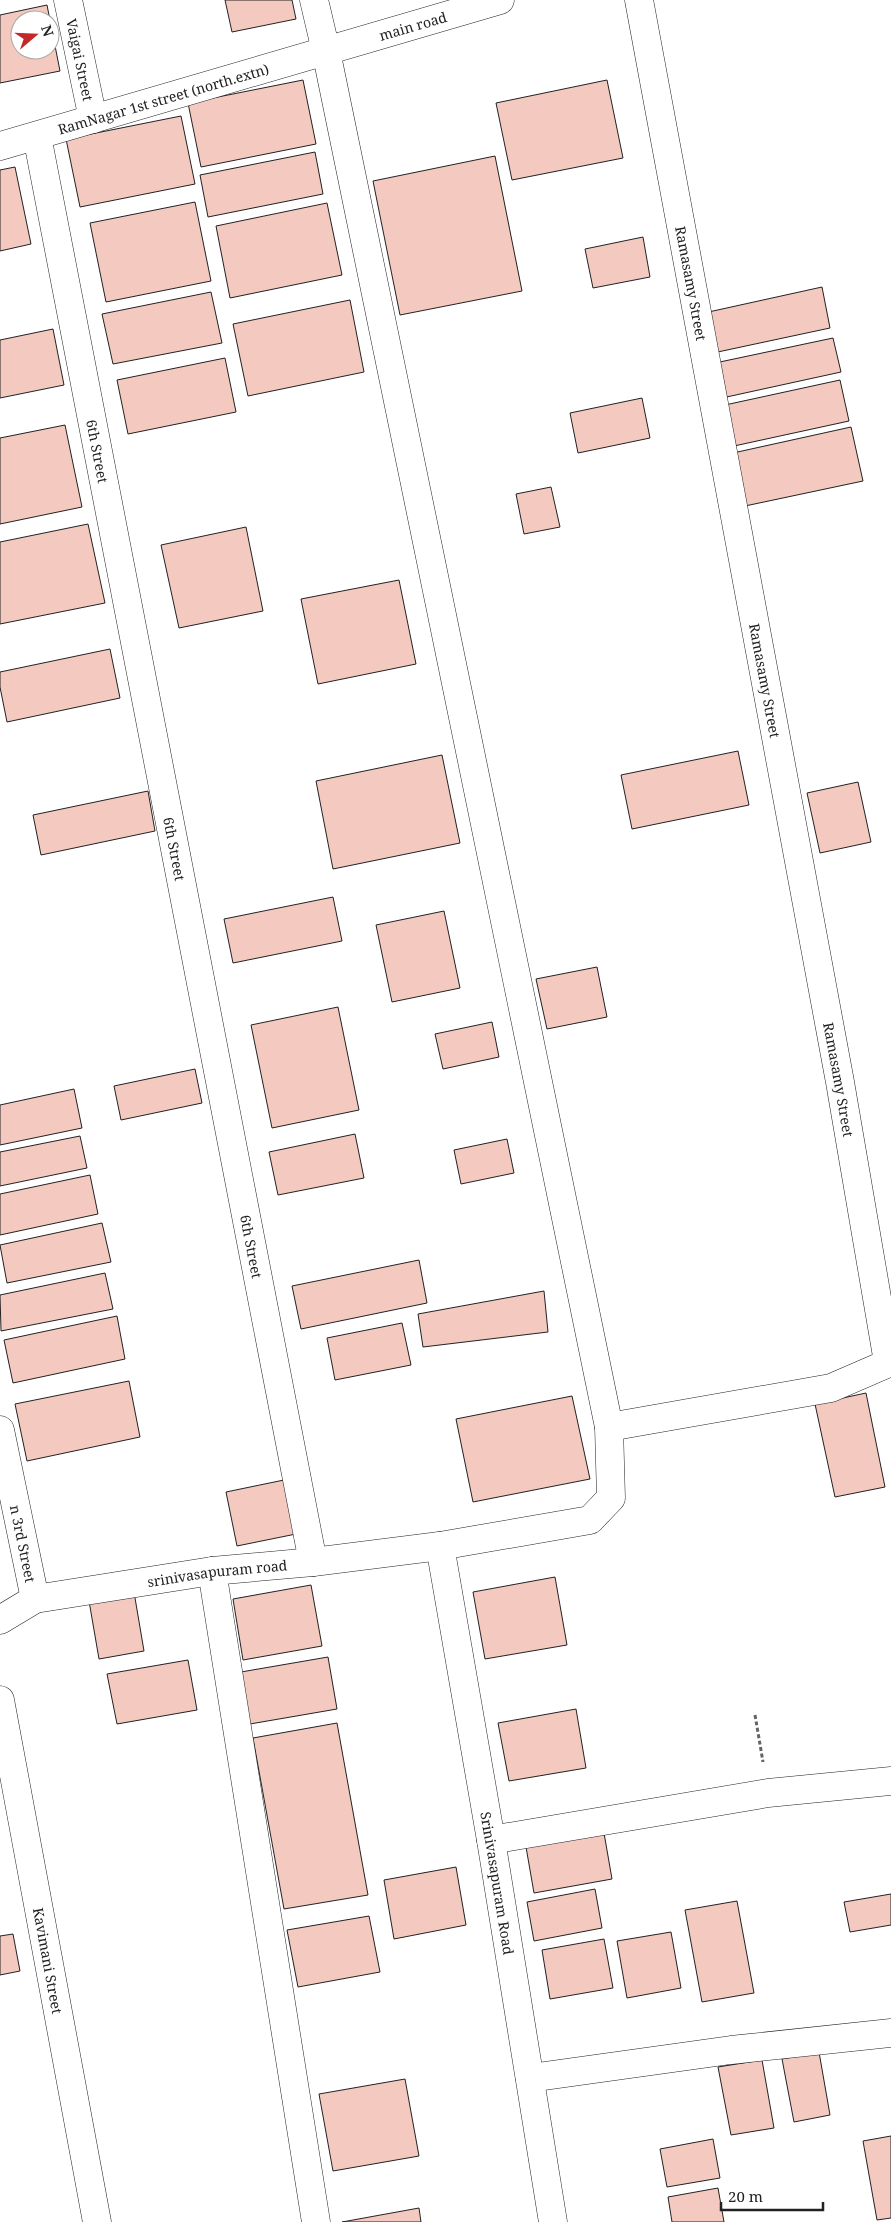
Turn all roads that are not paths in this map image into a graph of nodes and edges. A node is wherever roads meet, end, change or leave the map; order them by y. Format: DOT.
graph roads {
  1 [pos="68,0"];
  2 [pos="314,0"];
  3 [pos="500,0"];
  4 [pos="639,0"];
  5 [pos="326,51"];
  6 [pos="92,119"];
  7 [pos="37,136"];
  8 [pos="0,146"];
  9 [pos="890,1362"];
  10 [pos="609,1427"];
  11 [pos="0,1430"];
  12 [pos="440,1546"];
  13 [pos="313,1562"];
  14 [pos="212,1571"];
  15 [pos="35,1599"];
  16 [pos="0,1620"];
  17 [pos="0,1700"];
  18 [pos="891,1781"];
  19 [pos="491,1840"];
  20 [pos="891,2032"];
  21 [pos="530,2078"];
  22 [pos="97,2222"];
  23 [pos="316,2222"];
  24 [pos="553,2222"];
  1 -- 6 [label="street, Vaigai Street"];
  2 -- 5 [label="street, srinivasapuram road"];
  3 -- 5 [label="street, main road"];
  4 -- 9 [label="street, Ramasamy Street"];
  5 -- 6 [label="street, RamNagar 1st street (north.extn)"];
  5 -- 10 [label="street, srinivasapuram road"];
  6 -- 7 [label="street, RamNagar 1st street (north.extn)"];
  7 -- 8 [label="street, RamNagar 1st street (north.extn)"];
  7 -- 13 [label="street, 6th Street"];
  9 -- 10 [label="street"];
  10 -- 12 [label="street, srinivasapuram road"];
  11 -- 15 [label="street, n 3rd Street"];
  12 -- 13 [label="street, srinivasapuram road"];
  12 -- 19 [label="street, Srinivasapuram Road"];
  13 -- 14 [label="street, srinivasapuram road"];
  14 -- 15 [label="street, srinivasapuram road"];
  14 -- 23 [label="street"];
  15 -- 16 [label="street, srinivasapuram road"];
  17 -- 22 [label="street, Kavimani Street"];
  18 -- 19 [label="street"];
  19 -- 21 [label="street, Srinivasapuram Road"];
  20 -- 21 [label="street"];
  21 -- 24 [label="street, Srinivasapuram Road"];
}
